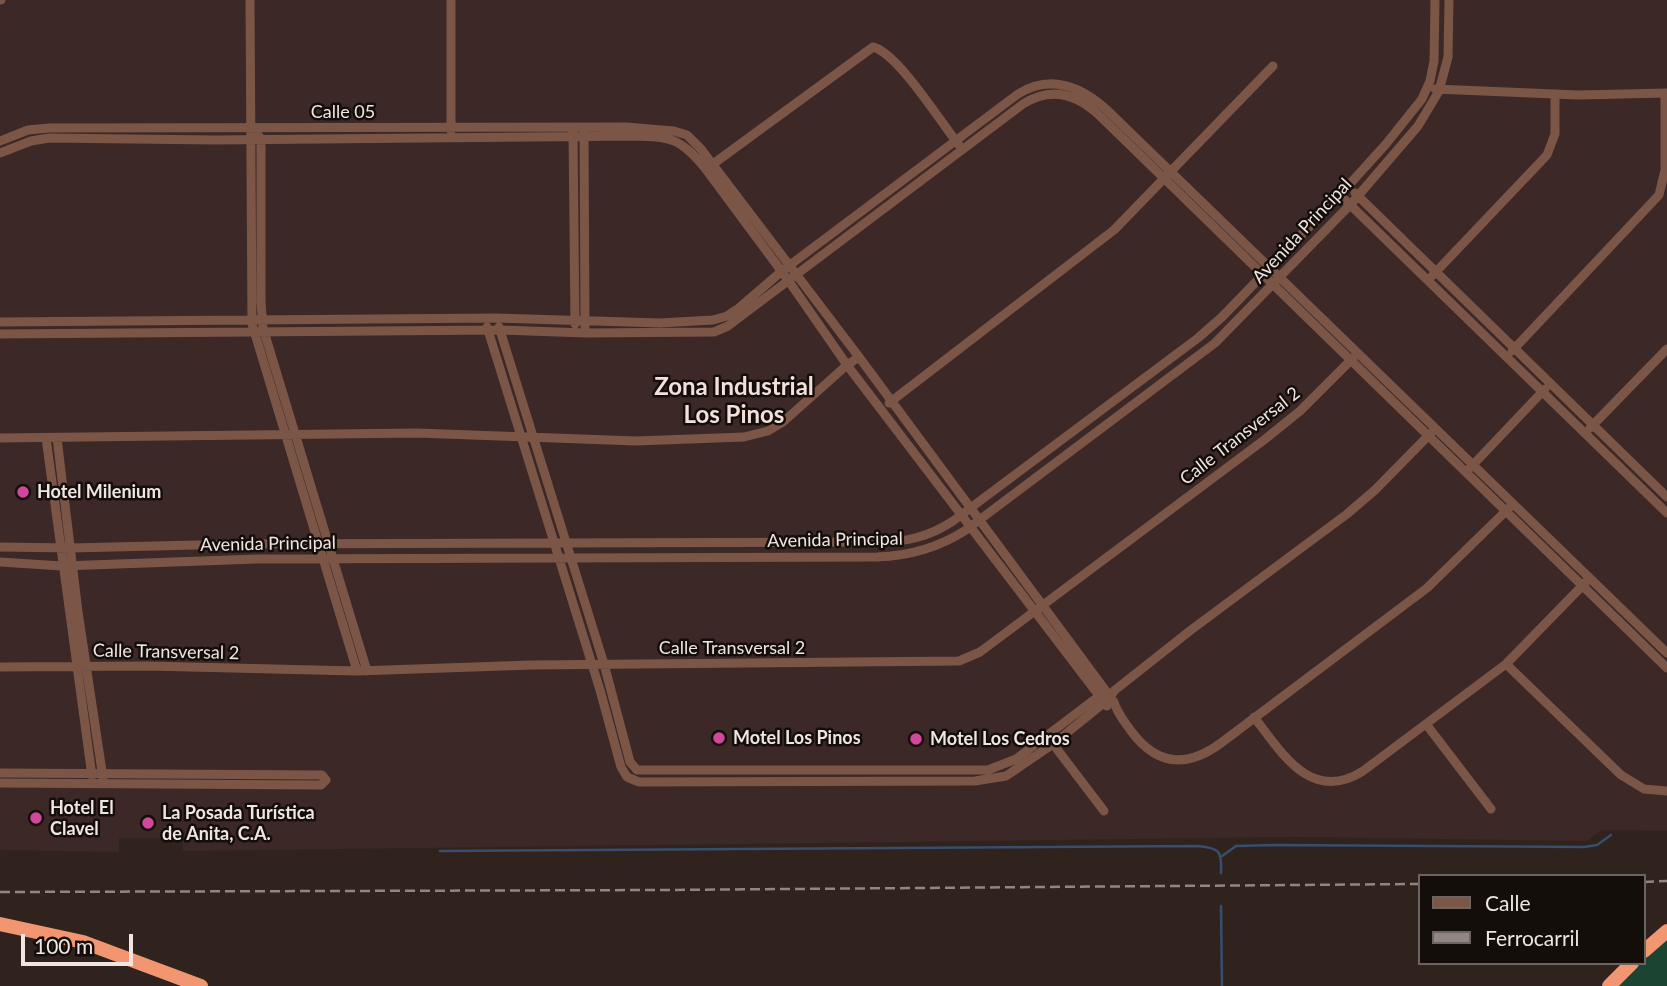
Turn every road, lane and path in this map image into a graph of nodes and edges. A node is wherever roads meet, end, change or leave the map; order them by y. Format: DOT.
graph roads {
  1 [pos="250,0"];
  2 [pos="451,0"];
  3 [pos="1435,0"];
  4 [pos="1449,0"];
  5 [pos="1273,66"];
  6 [pos="1428,87"];
  7 [pos="1439,91"];
  8 [pos="1666,93"];
  9 [pos="1555,94"];
  10 [pos="451,127"];
  11 [pos="252,128"];
  12 [pos="578,132"];
  13 [pos="55,133"];
  14 [pos="452,138"];
  15 [pos="250,139"];
  16 [pos="261,139"];
  17 [pos="0,141"];
  18 [pos="959,145"];
  19 [pos="0,153"];
  20 [pos="713,164"];
  21 [pos="1168,175"];
  22 [pos="1344,191"];
  23 [pos="1357,196"];
  24 [pos="1351,204"];
  25 [pos="751,222"];
  26 [pos="1266,271"];
  27 [pos="789,272"];
  28 [pos="1431,276"];
  29 [pos="1277,281"];
  30 [pos="485,318"];
  31 [pos="496,318"];
  32 [pos="721,318"];
  33 [pos="257,320"];
  34 [pos="0,322"];
  35 [pos="35,322"];
  36 [pos="578,324"];
  37 [pos="724,329"];
  38 [pos="488,330"];
  39 [pos="500,330"];
  40 [pos="259,331"];
  41 [pos="0,334"];
  42 [pos="35,334"];
  43 [pos="1191,344"];
  44 [pos="1667,349"];
  45 [pos="1511,352"];
  46 [pos="1199,355"];
  47 [pos="1354,357"];
  48 [pos="859,358"];
  49 [pos="848,365"];
  50 [pos="1162,365"];
  51 [pos="1171,377"];
  52 [pos="1551,383"];
  53 [pos="1543,391"];
  54 [pos="891,401"];
  55 [pos="882,409"];
  56 [pos="1594,424"];
  57 [pos="1435,428"];
  58 [pos="1586,433"];
  59 [pos="285,436"];
  60 [pos="296,436"];
  61 [pos="1428,436"];
  62 [pos="0,438"];
  63 [pos="52,438"];
  64 [pos="522,438"];
  65 [pos="533,438"];
  66 [pos="1473,465"];
  67 [pos="1466,473"];
  68 [pos="1667,497"];
  69 [pos="971,508"];
  70 [pos="1509,508"];
  71 [pos="1667,512"];
  72 [pos="962,514"];
  73 [pos="979,519"];
  74 [pos="970,526"];
  75 [pos="916,539"];
  76 [pos="900,541"];
  77 [pos="555,543"];
  78 [pos="566,543"];
  79 [pos="318,544"];
  80 [pos="330,544"];
  81 [pos="0,547"];
  82 [pos="65,548"];
  83 [pos="918,553"];
  84 [pos="902,555"];
  85 [pos="559,557"];
  86 [pos="571,557"];
  87 [pos="322,558"];
  88 [pos="334,558"];
  89 [pos="0,562"];
  90 [pos="67,565"];
  91 [pos="1586,582"];
  92 [pos="1043,604"];
  93 [pos="349,607"];
  94 [pos="337,608"];
  95 [pos="1035,611"];
  96 [pos="1667,653"];
  97 [pos="592,664"];
  98 [pos="604,664"];
  99 [pos="1506,664"];
  100 [pos="0,667"];
  101 [pos="82,667"];
  102 [pos="1667,667"];
  103 [pos="362,671"];
  104 [pos="1107,695"];
  105 [pos="1254,718"];
  106 [pos="1426,724"];
  107 [pos="1050,740"];
  108 [pos="637,770"];
  109 [pos="682,771"];
  110 [pos="849,771"];
  111 [pos="931,771"];
  112 [pos="0,773"];
  113 [pos="31,773"];
  114 [pos="627,776"];
  115 [pos="984,776"];
  116 [pos="97,778"];
  117 [pos="931,781"];
  118 [pos="850,782"];
  119 [pos="0,783"];
  120 [pos="32,783"];
  121 [pos="682,784"];
  122 [pos="1667,791"];
  123 [pos="1491,809"];
  124 [pos="1104,811"];
  125 [pos="0,924"];
  126 [pos="1667,931"];
  127 [pos="1646,949"];
  128 [pos="1630,965"];
  129 [pos="201,986"];
  130 [pos="1609,986"];
  1 -- 11 [label="street"];
  2 -- 10 [label="street"];
  3 -- 6 [label="street, Avenida Principal"];
  4 -- 7 [label="street, Avenida Principal"];
  5 -- 21 [label="street"];
  6 -- 7 [label="street"];
  6 -- 22 [label="street, Avenida Principal"];
  7 -- 9 [label="street"];
  7 -- 23 [label="street, Avenida Principal"];
  8 -- 9 [label="street"];
  8 -- 45 [label="street"];
  9 -- 28 [label="street"];
  10 -- 11 [label="street, Calle 05"];
  10 -- 12 [label="street, Calle 05"];
  10 -- 14 [label="street"];
  11 -- 13 [label="street, Calle 05"];
  11 -- 15 [label="street"];
  11 -- 16 [label="street"];
  12 -- 14 [label="street, Calle 05"];
  12 -- 20 [label="street, Calle 05"];
  12 -- 25 [label="street, Calle 05"];
  12 -- 36 [label="street"];
  13 -- 15 [label="street, Calle 05"];
  13 -- 17 [label="street, Calle 05"];
  13 -- 19 [label="street, Calle 05"];
  14 -- 16 [label="street, Calle 05"];
  15 -- 16 [label="street, Calle 05"];
  15 -- 33 [label="street"];
  16 -- 33 [label="street"];
  18 -- 20 [label="street"];
  18 -- 21 [label="street"];
  18 -- 27 [label="street"];
  20 -- 25 [label="street"];
  21 -- 26 [label="street"];
  21 -- 54 [label="street"];
  22 -- 23 [label="street"];
  22 -- 24 [label="street"];
  22 -- 26 [label="street, Avenida Principal"];
  23 -- 24 [label="street, Avenida Principal"];
  23 -- 28 [label="street"];
  24 -- 28 [label="street"];
  24 -- 29 [label="street, Avenida Principal"];
  25 -- 27 [label="street"];
  26 -- 29 [label="street"];
  26 -- 43 [label="street, Avenida Principal"];
  27 -- 32 [label="street"];
  27 -- 37 [label="street"];
  27 -- 48 [label="street"];
  27 -- 49 [label="street"];
  28 -- 45 [label="street"];
  29 -- 46 [label="street, Avenida Principal"];
  29 -- 47 [label="street"];
  30 -- 31 [label="street"];
  30 -- 33 [label="street"];
  30 -- 38 [label="street"];
  31 -- 36 [label="street"];
  31 -- 39 [label="street"];
  32 -- 36 [label="street"];
  32 -- 37 [label="street"];
  33 -- 35 [label="street"];
  33 -- 40 [label="street"];
  34 -- 35 [label="street"];
  35 -- 42 [label="street"];
  36 -- 37 [label="street"];
  36 -- 39 [label="street"];
  38 -- 39 [label="street"];
  38 -- 40 [label="street"];
  38 -- 64 [label="street"];
  39 -- 65 [label="street"];
  40 -- 42 [label="street"];
  40 -- 59 [label="street"];
  40 -- 60 [label="street"];
  41 -- 42 [label="street"];
  43 -- 46 [label="street"];
  43 -- 50 [label="street, Avenida Principal"];
  44 -- 56 [label="street"];
  45 -- 52 [label="street"];
  45 -- 53 [label="street"];
  46 -- 51 [label="street, Avenida Principal"];
  47 -- 57 [label="street"];
  47 -- 61 [label="street"];
  47 -- 92 [label="street, Calle Transversal 2"];
  48 -- 49 [label="street"];
  48 -- 54 [label="street"];
  49 -- 55 [label="street"];
  49 -- 65 [label="street"];
  50 -- 51 [label="street"];
  50 -- 69 [label="street, Avenida Principal"];
  51 -- 73 [label="street, Avenida Principal"];
  52 -- 53 [label="street"];
  52 -- 56 [label="street"];
  53 -- 58 [label="street"];
  53 -- 66 [label="street"];
  54 -- 55 [label="street"];
  54 -- 69 [label="street"];
  55 -- 72 [label="street"];
  56 -- 58 [label="street"];
  56 -- 68 [label="street"];
  57 -- 61 [label="street"];
  57 -- 66 [label="street"];
  58 -- 71 [label="street"];
  59 -- 60 [label="street"];
  59 -- 63 [label="street"];
  59 -- 79 [label="street"];
  60 -- 64 [label="street"];
  60 -- 80 [label="street"];
  61 -- 67 [label="street"];
  61 -- 104 [label="street"];
  62 -- 63 [label="street"];
  63 -- 82 [label="street"];
  64 -- 65 [label="street"];
  64 -- 77 [label="street"];
  65 -- 78 [label="street"];
  66 -- 67 [label="street"];
  66 -- 70 [label="street"];
  67 -- 70 [label="street"];
  69 -- 72 [label="street, Avenida Principal"];
  69 -- 73 [label="street"];
  70 -- 91 [label="street"];
  70 -- 105 [label="street"];
  72 -- 74 [label="street"];
  72 -- 75 [label="street, Avenida Principal"];
  73 -- 74 [label="street, Avenida Principal"];
  73 -- 92 [label="street"];
  74 -- 83 [label="street, Avenida Principal"];
  74 -- 95 [label="street"];
  75 -- 76 [label="street, Avenida Principal"];
  75 -- 83 [label="street"];
  76 -- 78 [label="street, Avenida Principal"];
  76 -- 84 [label="street"];
  77 -- 78 [label="street, Avenida Principal"];
  77 -- 80 [label="street, Avenida Principal"];
  77 -- 85 [label="street"];
  78 -- 86 [label="street"];
  79 -- 80 [label="street, Avenida Principal"];
  79 -- 82 [label="street, Avenida Principal"];
  79 -- 87 [label="street"];
  80 -- 88 [label="street"];
  81 -- 82 [label="street, Avenida Principal"];
  82 -- 90 [label="street"];
  83 -- 84 [label="street, Avenida Principal"];
  84 -- 86 [label="street, Avenida Principal"];
  85 -- 86 [label="street, Avenida Principal"];
  85 -- 88 [label="street, Avenida Principal"];
  85 -- 97 [label="street"];
  86 -- 98 [label="street"];
  87 -- 88 [label="street, Avenida Principal"];
  87 -- 90 [label="street, Avenida Principal"];
  87 -- 94 [label="street"];
  88 -- 93 [label="street"];
  89 -- 90 [label="street, Avenida Principal"];
  90 -- 101 [label="street"];
  91 -- 96 [label="street"];
  91 -- 99 [label="street"];
  91 -- 102 [label="street"];
  92 -- 95 [label="street, Calle Transversal 2"];
  92 -- 104 [label="street"];
  93 -- 94 [label="street"];
  93 -- 103 [label="street"];
  94 -- 103 [label="street"];
  95 -- 98 [label="street, Calle Transversal 2"];
  95 -- 104 [label="street"];
  97 -- 98 [label="street, Calle Transversal 2"];
  97 -- 103 [label="street, Calle Transversal 2"];
  97 -- 114 [label="street"];
  98 -- 108 [label="street"];
  99 -- 106 [label="street"];
  99 -- 122 [label="street"];
  100 -- 101 [label="street, Calle Transversal 2"];
  101 -- 103 [label="street, Calle Transversal 2"];
  101 -- 116 [label="street"];
  104 -- 105 [label="street"];
  104 -- 107 [label="street"];
  105 -- 106 [label="street"];
  106 -- 123 [label="street"];
  107 -- 115 [label="street"];
  107 -- 124 [label="street"];
  108 -- 109 [label="street"];
  108 -- 114 [label="street"];
  109 -- 110 [label="street"];
  109 -- 121 [label="street"];
  110 -- 111 [label="street"];
  110 -- 118 [label="street"];
  111 -- 115 [label="street"];
  111 -- 117 [label="street"];
  112 -- 113 [label="street"];
  113 -- 116 [label="street"];
  113 -- 120 [label="street"];
  114 -- 121 [label="street"];
  115 -- 117 [label="street"];
  116 -- 116 [label="street"];
  116 -- 120 [label="street"];
  117 -- 118 [label="street"];
  118 -- 121 [label="street"];
  119 -- 120 [label="street"];
  125 -- 129 [label="highway"];
  126 -- 127 [label="highway"];
  128 -- 130 [label="highway"];
}
